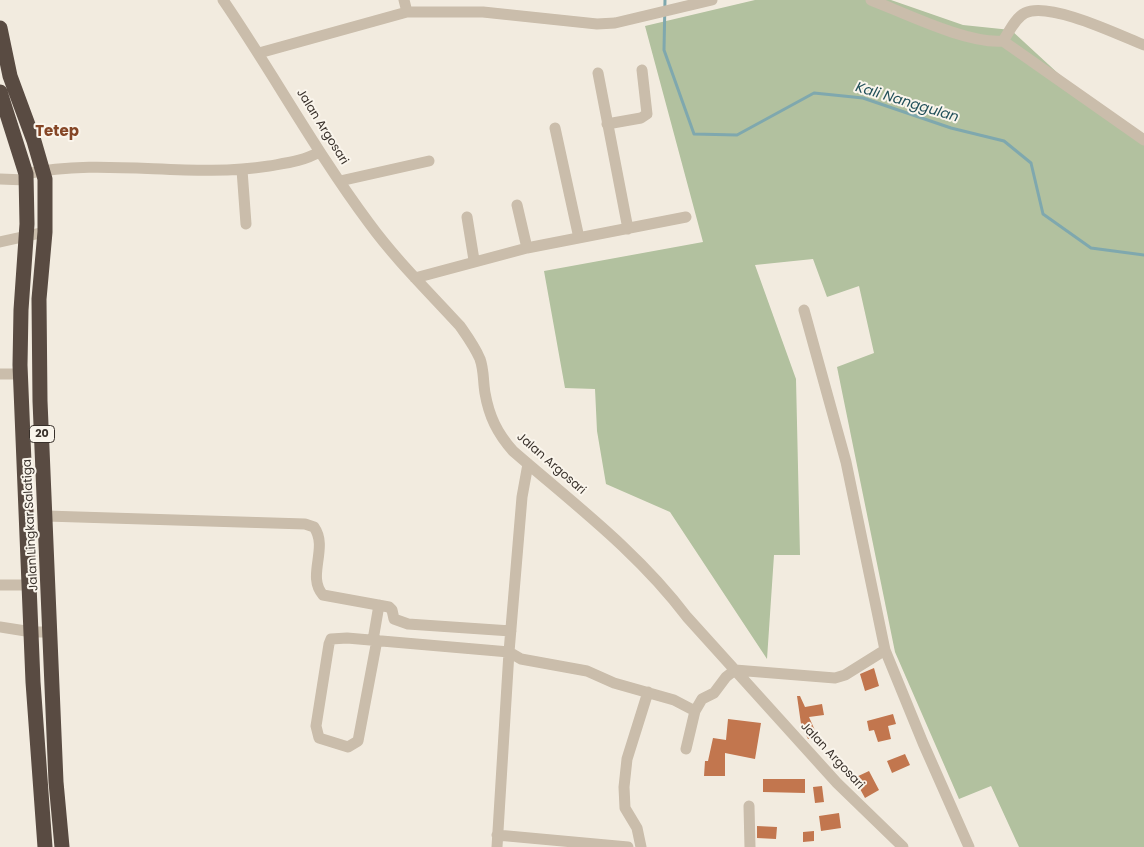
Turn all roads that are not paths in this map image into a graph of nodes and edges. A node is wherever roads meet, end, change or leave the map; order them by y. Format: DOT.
graph roads {
  1 [pos="223,0"];
  2 [pos="404,0"];
  3 [pos="712,0"];
  4 [pos="871,0"];
  5 [pos="407,12"];
  6 [pos="0,28"];
  7 [pos="1003,41"];
  8 [pos="1144,45"];
  9 [pos="259,53"];
  10 [pos="642,70"];
  11 [pos="598,72"];
  12 [pos="0,92"];
  13 [pos="607,124"];
  14 [pos="555,128"];
  15 [pos="1144,140"];
  16 [pos="319,152"];
  17 [pos="429,161"];
  18 [pos="43,170"];
  19 [pos="242,170"];
  20 [pos="26,177"];
  21 [pos="0,179"];
  22 [pos="340,181"];
  23 [pos="517,205"];
  24 [pos="686,217"];
  25 [pos="467,218"];
  26 [pos="246,224"];
  27 [pos="628,229"];
  28 [pos="45,232"];
  29 [pos="26,237"];
  30 [pos="579,238"];
  31 [pos="0,242"];
  32 [pos="527,248"];
  33 [pos="474,260"];
  34 [pos="415,278"];
  35 [pos="804,310"];
  36 [pos="0,374"];
  37 [pos="20,374"];
  38 [pos="528,464"];
  39 [pos="46,516"];
  40 [pos="0,585"];
  41 [pos="30,585"];
  42 [pos="380,605"];
  43 [pos="0,627"];
  44 [pos="511,631"];
  45 [pos="32,632"];
  46 [pos="51,632"];
  47 [pos="375,640"];
  48 [pos="885,650"];
  49 [pos="509,652"];
  50 [pos="735,670"];
  51 [pos="648,692"];
  52 [pos="695,711"];
  53 [pos="686,749"];
  54 [pos="749,806"];
  55 [pos="497,835"];
  56 [pos="44,847"];
  57 [pos="62,847"];
  58 [pos="497,847"];
  59 [pos="628,847"];
  60 [pos="641,847"];
  61 [pos="750,847"];
  62 [pos="904,847"];
  63 [pos="969,847"];
  1 -- 9 [label="street, Jalan Argosari"];
  2 -- 5 [label="street"];
  3 -- 5 [label="street"];
  4 -- 7 [label="street"];
  5 -- 9 [label="street"];
  6 -- 18 [label="highway, Jalan Lingkar Salatiga / 20"];
  7 -- 8 [label="street"];
  7 -- 15 [label="street"];
  9 -- 16 [label="street, Jalan Argosari"];
  10 -- 13 [label="street"];
  11 -- 13 [label="street"];
  12 -- 20 [label="highway, Jalan Lingkar Salatiga / 20"];
  13 -- 27 [label="street"];
  14 -- 30 [label="street"];
  16 -- 19 [label="street"];
  16 -- 22 [label="street, Jalan Argosari"];
  17 -- 22 [label="street"];
  18 -- 19 [label="street"];
  18 -- 20 [label="street"];
  18 -- 28 [label="highway, Jalan Lingkar Salatiga / 20"];
  19 -- 26 [label="street"];
  20 -- 21 [label="street"];
  20 -- 29 [label="highway, Jalan Lingkar Salatiga / 20"];
  22 -- 34 [label="street, Jalan Argosari"];
  23 -- 32 [label="street"];
  24 -- 27 [label="street"];
  25 -- 33 [label="street"];
  27 -- 30 [label="street"];
  28 -- 29 [label="street"];
  28 -- 39 [label="highway, Jalan Lingkar Salatiga / 20"];
  29 -- 31 [label="street"];
  29 -- 37 [label="highway, Jalan Lingkar Salatiga / 20"];
  30 -- 32 [label="street"];
  32 -- 33 [label="street"];
  33 -- 34 [label="street"];
  34 -- 38 [label="street, Jalan Argosari"];
  35 -- 48 [label="street"];
  36 -- 37 [label="street"];
  37 -- 41 [label="highway, Jalan Lingkar Salatiga / 20"];
  38 -- 44 [label="street"];
  38 -- 50 [label="street, Jalan Argosari"];
  39 -- 42 [label="street"];
  39 -- 46 [label="highway, Jalan Lingkar Salatiga / 20"];
  40 -- 41 [label="street"];
  41 -- 45 [label="highway, Jalan Lingkar Salatiga / 20"];
  42 -- 44 [label="street"];
  42 -- 47 [label="street"];
  43 -- 45 [label="street"];
  44 -- 49 [label="street"];
  45 -- 46 [label="street"];
  45 -- 56 [label="highway, Jalan Lingkar Salatiga / 20"];
  46 -- 57 [label="highway, Jalan Lingkar Salatiga / 20"];
  47 -- 47 [label="street"];
  47 -- 49 [label="street"];
  48 -- 50 [label="street"];
  48 -- 63 [label="street"];
  49 -- 51 [label="street"];
  49 -- 55 [label="street"];
  50 -- 52 [label="street"];
  50 -- 62 [label="street, Jalan Argosari"];
  51 -- 52 [label="street"];
  51 -- 60 [label="street"];
  52 -- 53 [label="street"];
  54 -- 61 [label="street"];
  55 -- 58 [label="street"];
  55 -- 59 [label="street"];
}
